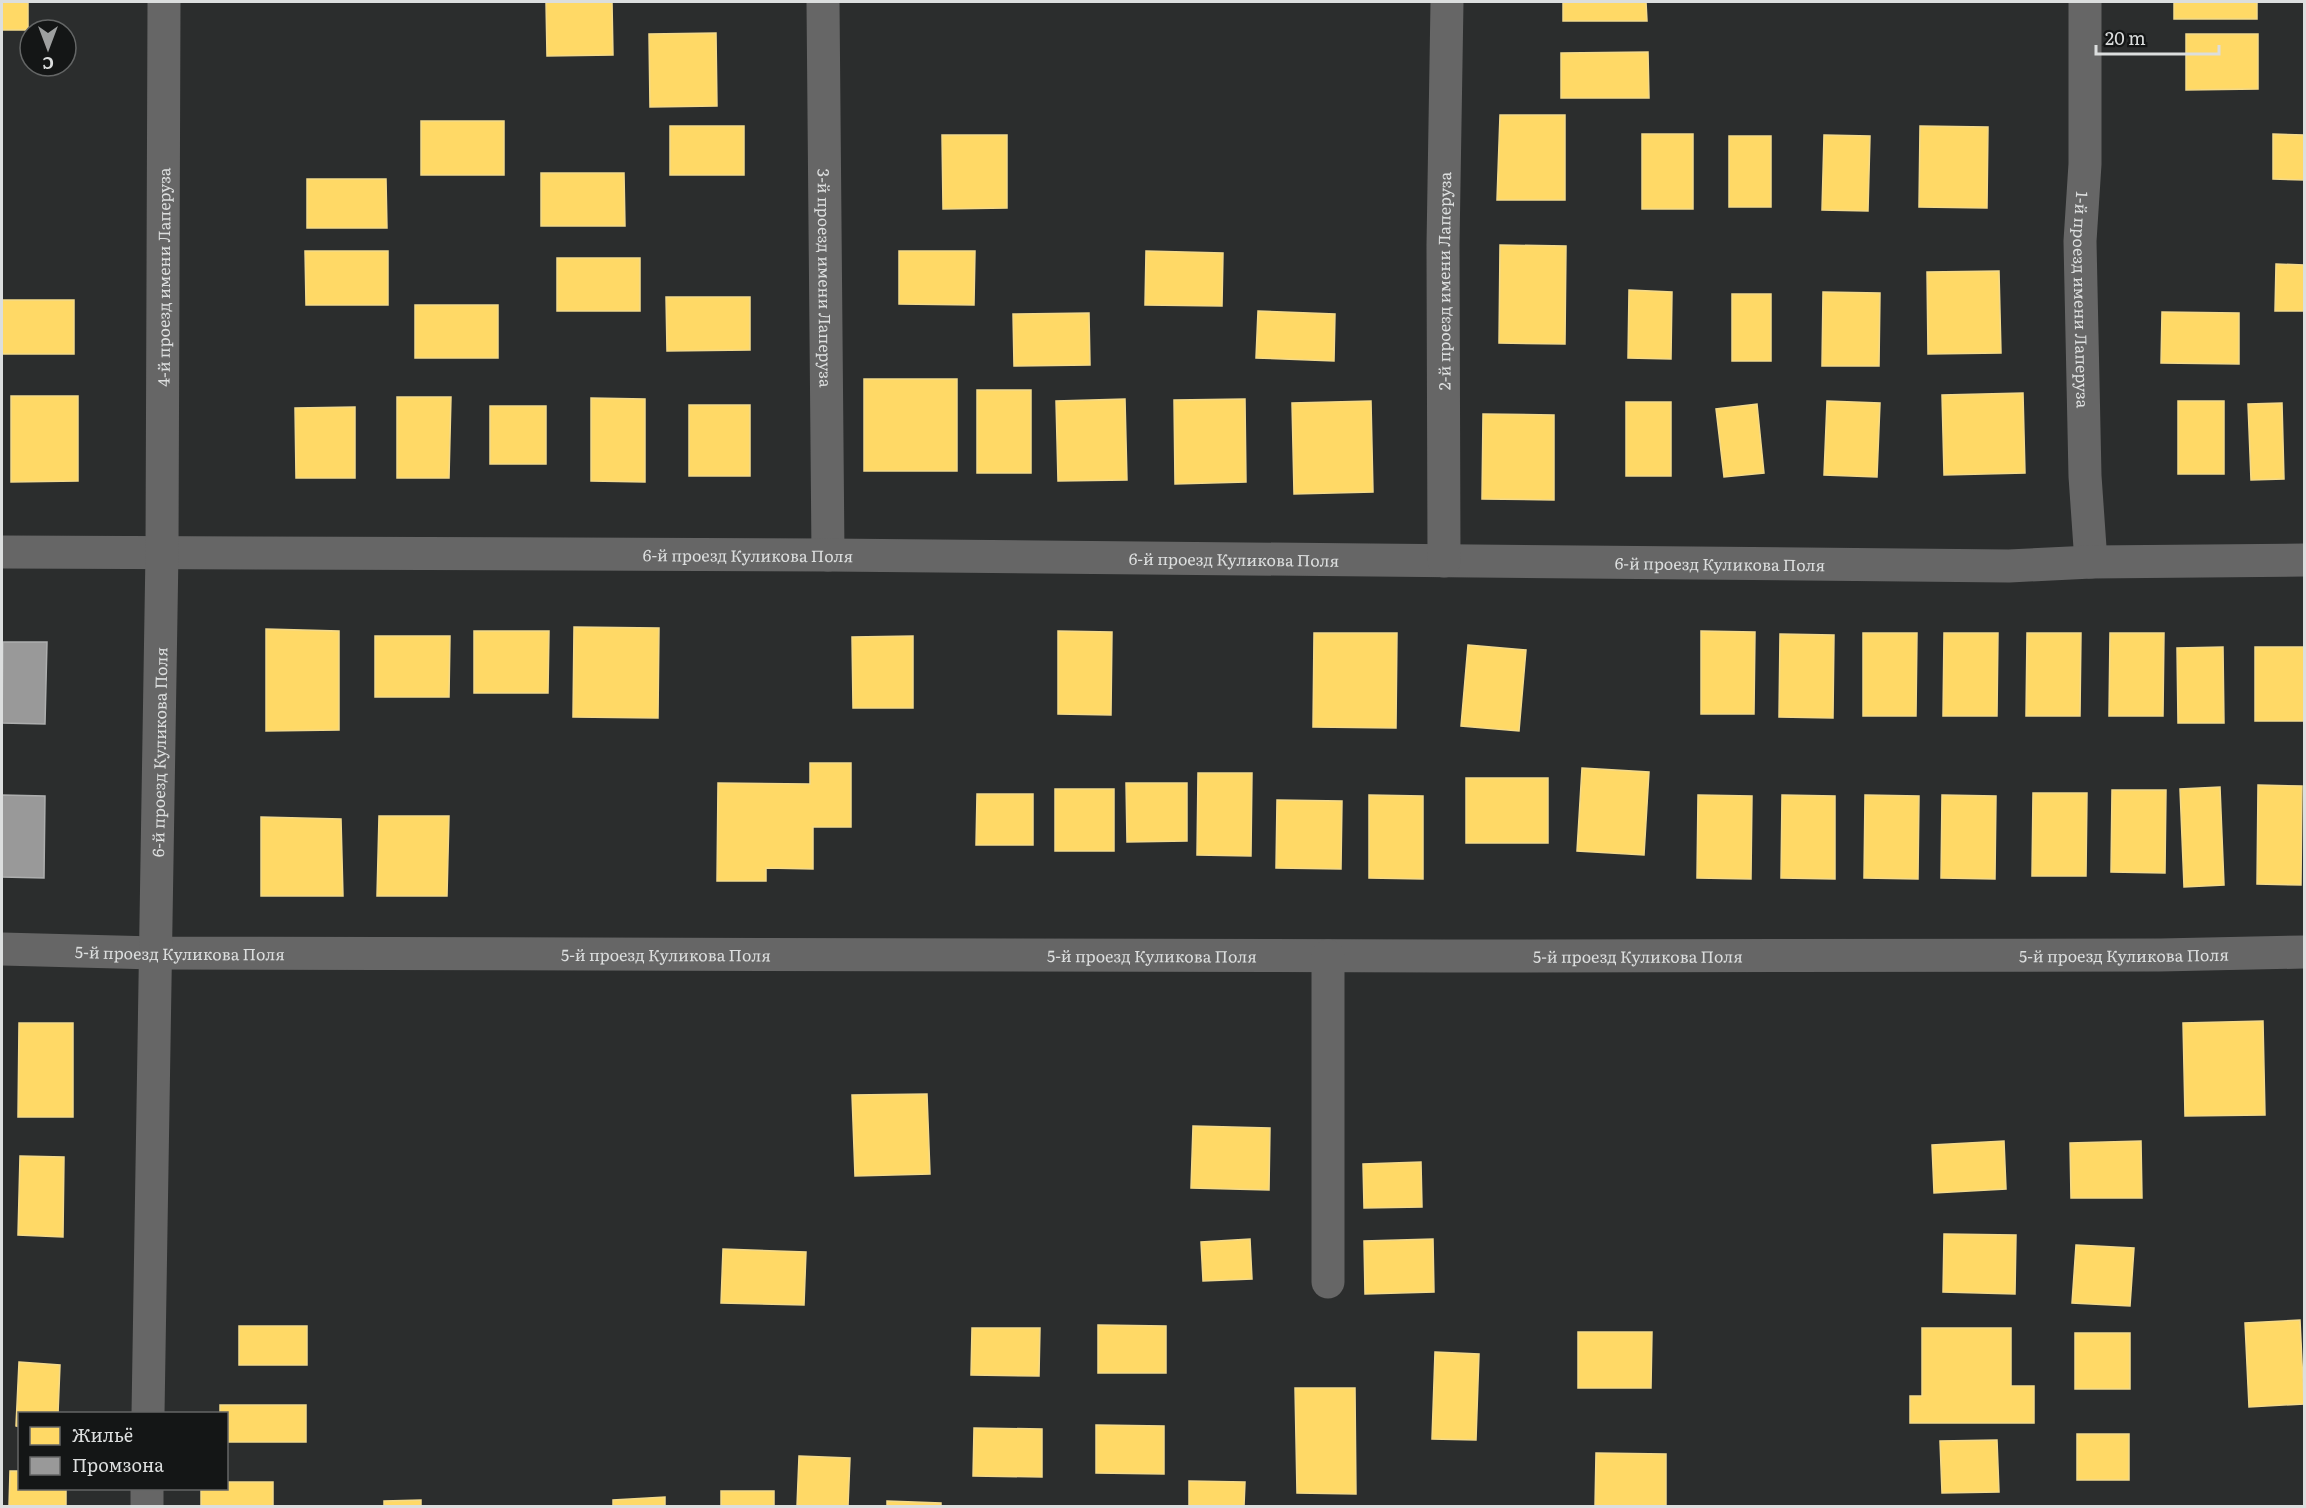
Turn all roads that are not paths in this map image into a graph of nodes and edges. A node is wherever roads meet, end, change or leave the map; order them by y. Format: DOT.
graph roads {
  1 [pos="165,2"];
  2 [pos="823,2"];
  3 [pos="1447,2"];
  4 [pos="2085,2"];
  5 [pos="2,552"];
  6 [pos="162,552"];
  7 [pos="828,555"];
  8 [pos="2304,560"];
  9 [pos="1444,561"];
  10 [pos="2091,562"];
  11 [pos="2,949"];
  12 [pos="2304,952"];
  13 [pos="155,953"];
  14 [pos="1328,956"];
  15 [pos="1328,1282"];
  16 [pos="148,1412"];
  17 [pos="147,1490"];
  18 [pos="147,1506"];
  1 -- 6 [label="street, 4-й проезд имени Лаперуза"];
  2 -- 7 [label="street, 3-й проезд имени Лаперуза"];
  3 -- 9 [label="street, 2-й проезд имени Лаперуза"];
  4 -- 10 [label="street, 1-й проезд имени Лаперуза"];
  5 -- 6 [label="street, 6-й проезд Куликова Поля"];
  6 -- 7 [label="street, 6-й проезд Куликова Поля"];
  6 -- 13 [label="street, 6-й проезд Куликова Поля"];
  7 -- 9 [label="street, 6-й проезд Куликова Поля"];
  8 -- 10 [label="street, 6-й проезд Куликова Поля"];
  9 -- 10 [label="street, 6-й проезд Куликова Поля"];
  11 -- 13 [label="street, 5-й проезд Куликова Поля"];
  12 -- 14 [label="street, 5-й проезд Куликова Поля"];
  13 -- 14 [label="street, 5-й проезд Куликова Поля"];
  13 -- 16 [label="street, 6-й проезд Куликова Поля"];
  14 -- 15 [label="street"];
  17 -- 18 [label="street"];
}
